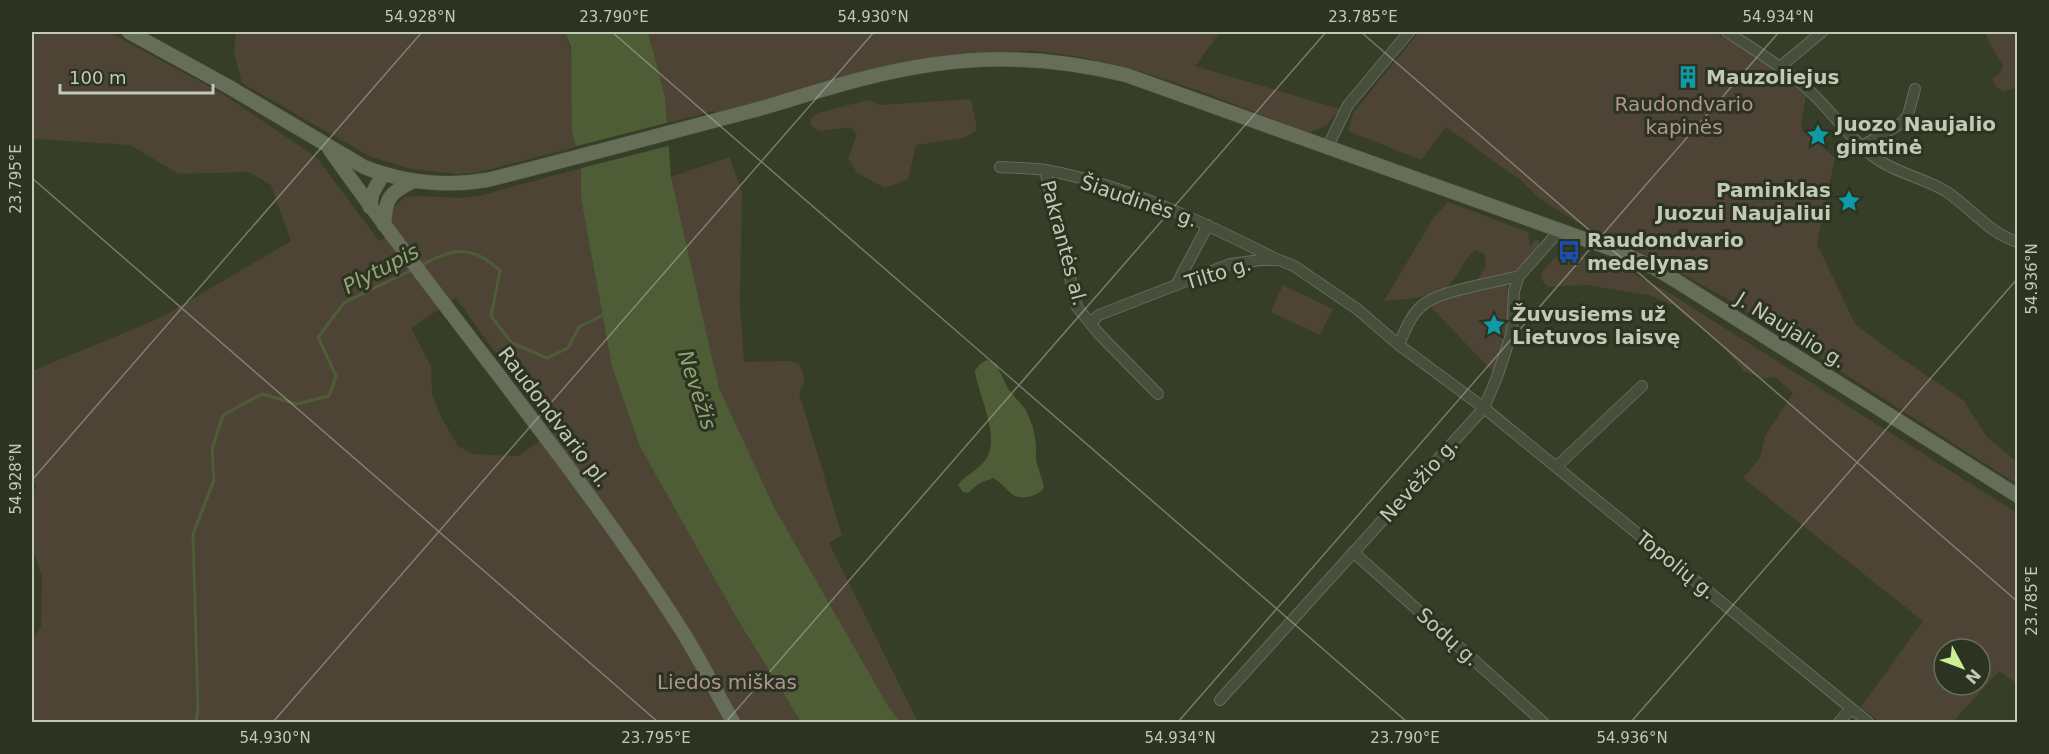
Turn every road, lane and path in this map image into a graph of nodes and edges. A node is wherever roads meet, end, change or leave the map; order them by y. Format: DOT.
graph roads {
  1 [pos="129,32"];
  2 [pos="1408,32"];
  3 [pos="1727,32"];
  4 [pos="1822,32"];
  5 [pos="1780,67"];
  6 [pos="1915,90"];
  7 [pos="327,146"];
  8 [pos="1328,146"];
  9 [pos="1862,146"];
  10 [pos="1000,167"];
  11 [pos="1045,170"];
  12 [pos="383,174"];
  13 [pos="414,181"];
  14 [pos="390,196"];
  15 [pos="370,207"];
  16 [pos="384,225"];
  17 [pos="1208,225"];
  18 [pos="1560,230"];
  19 [pos="2018,242"];
  20 [pos="1279,260"];
  21 [pos="1520,276"];
  22 [pos="1176,285"];
  23 [pos="1090,323"];
  24 [pos="1399,345"];
  25 [pos="1642,386"];
  26 [pos="1158,394"];
  27 [pos="1484,408"];
  28 [pos="1556,467"];
  29 [pos="2018,496"];
  30 [pos="1353,552"];
  31 [pos="1220,700"];
  32 [pos="1851,709"];
  33 [pos="733,723"];
  34 [pos="1543,723"];
  35 [pos="1839,723"];
  36 [pos="1868,723"];
  1 -- 7 [label="main road, Raudondvario pl."];
  2 -- 8 [label="street"];
  3 -- 5 [label="street"];
  4 -- 5 [label="street"];
  5 -- 9 [label="street"];
  6 -- 9 [label="street"];
  7 -- 12 [label="main road, Raudondvario pl."];
  7 -- 15 [label="main road, Raudondvario pl."];
  8 -- 13 [label="main road, J. Naujalio g."];
  8 -- 18 [label="main road, J. Naujalio g."];
  9 -- 19 [label="street"];
  10 -- 11 [label="street, Šiaudinės g."];
  11 -- 17 [label="street, Šiaudinės g."];
  11 -- 23 [label="street, Pakrantės al."];
  12 -- 13 [label="main road"];
  12 -- 14 [label="main road"];
  12 -- 15 [label="main road"];
  13 -- 14 [label="main road"];
  14 -- 16 [label="main road"];
  15 -- 16 [label="main road, Raudondvario pl."];
  16 -- 33 [label="main road, Raudondvario pl."];
  17 -- 20 [label="street, Šiaudinės g."];
  17 -- 22 [label="street, Šiaudinės g."];
  18 -- 21 [label="street, Nevėžio g."];
  18 -- 29 [label="main road, J. Naujalio g."];
  20 -- 22 [label="street, Tilto g."];
  20 -- 24 [label="street, Tilto g."];
  21 -- 24 [label="street"];
  21 -- 27 [label="street, Nevėžio g."];
  22 -- 23 [label="street, Tilto g."];
  23 -- 26 [label="street, Pakrantės al."];
  24 -- 27 [label="street, Tilto g."];
  25 -- 28 [label="street"];
  27 -- 28 [label="street, Topolių g."];
  27 -- 30 [label="street, Nevėžio g."];
  28 -- 32 [label="street, Topolių g."];
  30 -- 31 [label="street, Nevėžio g."];
  30 -- 34 [label="street, Sodų g."];
  32 -- 35 [label="street"];
  32 -- 36 [label="street, Topolių g."];
}
